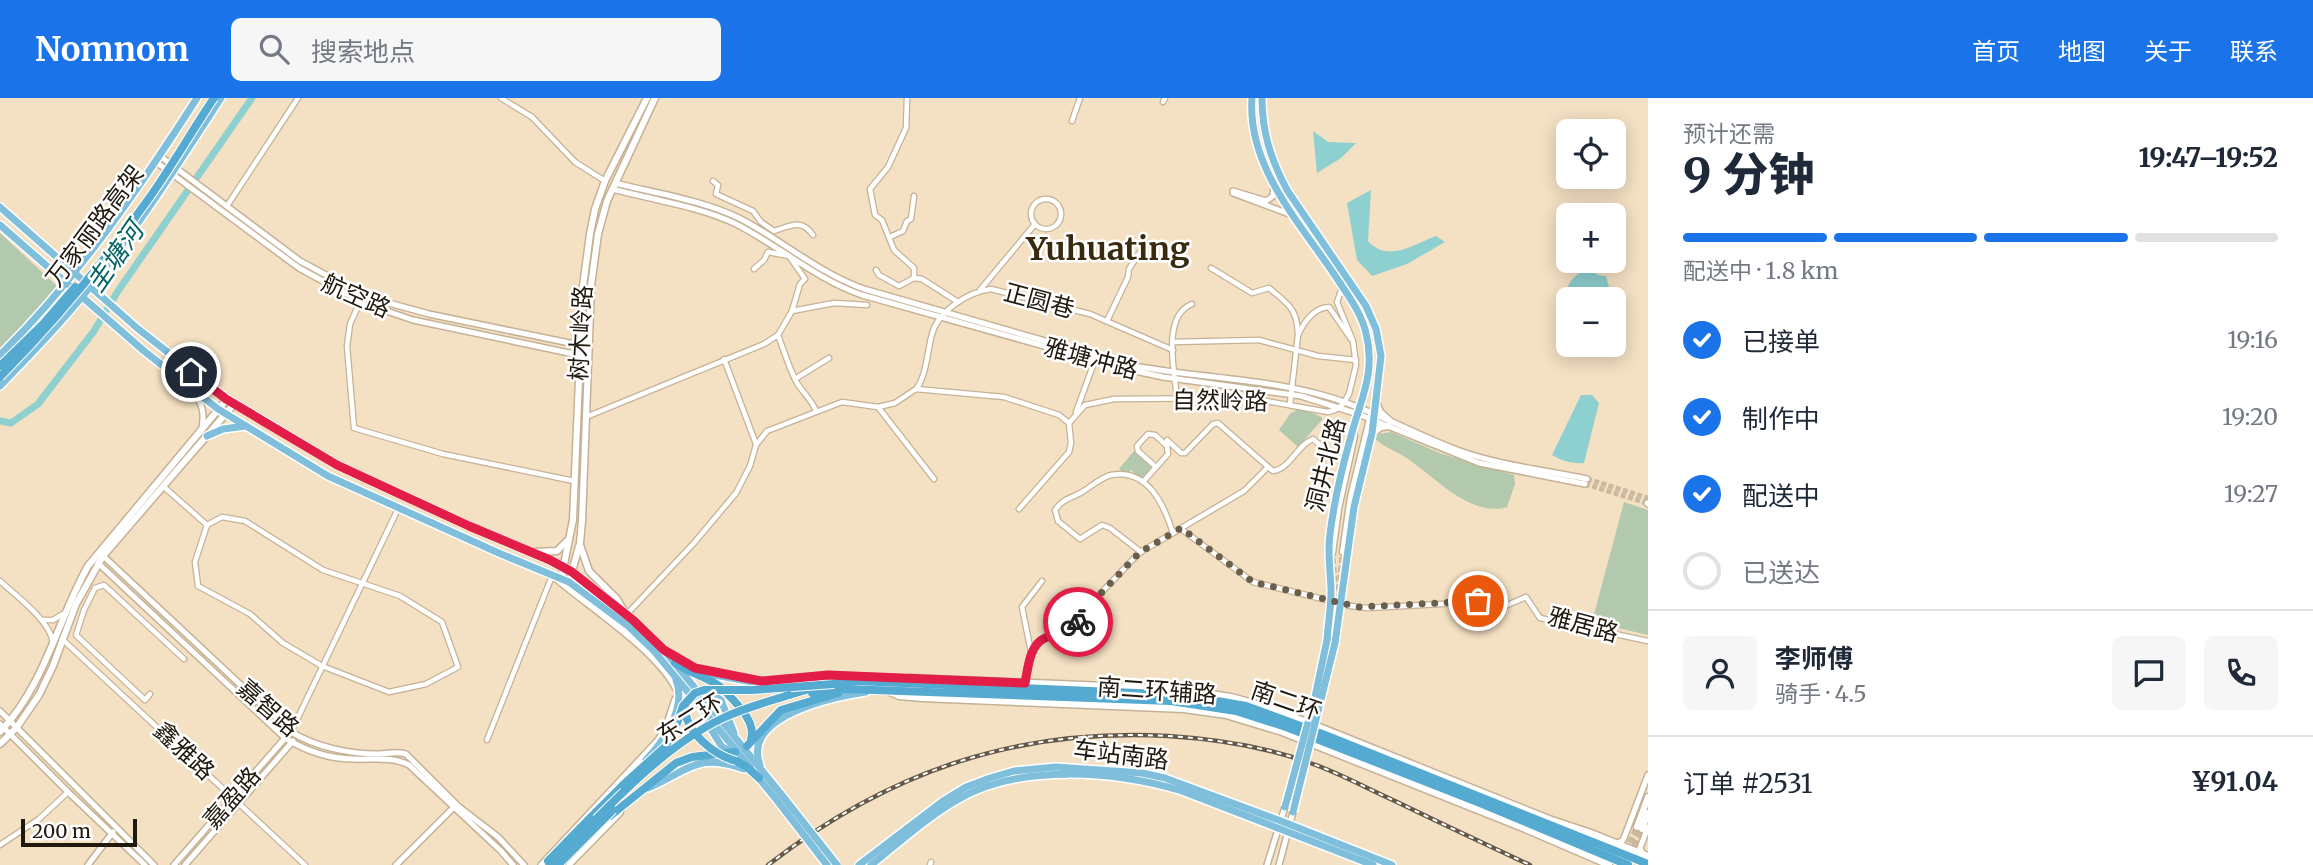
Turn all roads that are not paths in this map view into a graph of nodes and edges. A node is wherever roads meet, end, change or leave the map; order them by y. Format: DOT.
graph roads {
  1 [pos="197,98"];
  2 [pos="207,98"];
  3 [pos="214,98"];
  4 [pos="221,98"];
  5 [pos="298,98"];
  6 [pos="501,98"];
  7 [pos="647,98"];
  8 [pos="655,98"];
  9 [pos="1080,98"];
  10 [pos="1246,98"];
  11 [pos="1252,98"];
  12 [pos="1262,98"];
  13 [pos="905,99"];
  14 [pos="1252,114"];
  15 [pos="1072,121"];
  16 [pos="158,159"];
  17 [pos="177,173"];
  18 [pos="605,181"];
  19 [pos="713,181"];
  20 [pos="613,186"];
  21 [pos="1274,186"];
  22 [pos="204,193"];
  23 [pos="914,196"];
  24 [pos="0,206"];
  25 [pos="227,206"];
  26 [pos="1298,220"];
  27 [pos="1035,224"];
  28 [pos="0,225"];
  29 [pos="813,234"];
  30 [pos="890,237"];
  31 [pos="1146,243"];
  32 [pos="788,256"];
  33 [pos="300,265"];
  34 [pos="1210,268"];
  35 [pos="754,270"];
  36 [pos="876,271"];
  37 [pos="76,274"];
  38 [pos="914,278"];
  39 [pos="67,284"];
  40 [pos="90,287"];
  41 [pos="1343,287"];
  42 [pos="979,290"];
  43 [pos="82,298"];
  44 [pos="363,301"];
  45 [pos="958,302"];
  46 [pos="1192,304"];
  47 [pos="867,305"];
  48 [pos="792,311"];
  49 [pos="944,315"];
  50 [pos="1107,321"];
  51 [pos="778,335"];
  52 [pos="1298,335"];
  53 [pos="1172,342"];
  54 [pos="580,345"];
  55 [pos="589,347"];
  56 [pos="1296,349"];
  57 [pos="1173,350"];
  58 [pos="0,355"];
  59 [pos="579,355"];
  60 [pos="589,357"];
  61 [pos="829,358"];
  62 [pos="724,359"];
  63 [pos="1095,360"];
  64 [pos="1354,360"];
  65 [pos="0,366"];
  66 [pos="1175,376"];
  67 [pos="0,377"];
  68 [pos="795,379"];
  69 [pos="0,386"];
  70 [pos="916,388"];
  71 [pos="192,389"];
  72 [pos="1291,391"];
  73 [pos="226,399"];
  74 [pos="1177,400"];
  75 [pos="1376,400"];
  76 [pos="235,404"];
  77 [pos="1290,404"];
  78 [pos="1342,405"];
  79 [pos="878,407"];
  80 [pos="218,410"];
  81 [pos="816,411"];
  82 [pos="1359,411"];
  83 [pos="226,414"];
  84 [pos="1075,415"];
  85 [pos="1372,416"];
  86 [pos="585,417"];
  87 [pos="1069,423"];
  88 [pos="1355,424"];
  89 [pos="1390,424"];
  90 [pos="246,426"];
  91 [pos="204,433"];
  92 [pos="1370,439"];
  93 [pos="1167,440"];
  94 [pos="756,445"];
  95 [pos="1330,454"];
  96 [pos="1156,467"];
  97 [pos="1267,468"];
  98 [pos="934,479"];
  99 [pos="573,481"];
  100 [pos="1143,482"];
  101 [pos="1586,482"];
  102 [pos="164,487"];
  103 [pos="399,508"];
  104 [pos="1019,509"];
  105 [pos="207,525"];
  106 [pos="1181,528"];
  107 [pos="1173,533"];
  108 [pos="570,537"];
  109 [pos="580,543"];
  110 [pos="531,552"];
  111 [pos="1141,552"];
  112 [pos="1343,552"];
  113 [pos="100,553"];
  114 [pos="1332,553"];
  115 [pos="95,561"];
  116 [pos="564,568"];
  117 [pos="572,572"];
  118 [pos="552,576"];
  119 [pos="561,579"];
  120 [pos="0,581"];
  121 [pos="1042,581"];
  122 [pos="569,582"];
  123 [pos="363,583"];
  124 [pos="1331,601"];
  125 [pos="1340,602"];
  126 [pos="65,612"];
  127 [pos="626,615"];
  128 [pos="41,620"];
  129 [pos="176,635"];
  130 [pos="62,639"];
  131 [pos="1648,641"];
  132 [pos="1331,642"];
  133 [pos="167,643"];
  134 [pos="53,644"];
  135 [pos="664,650"];
  136 [pos="1031,653"];
  137 [pos="184,659"];
  138 [pos="671,664"];
  139 [pos="322,666"];
  140 [pos="911,678"];
  141 [pos="1025,683"];
  142 [pos="834,684"];
  143 [pos="857,685"];
  144 [pos="888,687"];
  145 [pos="704,690"];
  146 [pos="877,691"];
  147 [pos="150,694"];
  148 [pos="681,696"];
  149 [pos="697,704"];
  150 [pos="0,710"];
  151 [pos="1295,718"];
  152 [pos="11,721"];
  153 [pos="18,727"];
  154 [pos="1,728"];
  155 [pos="1326,730"];
  156 [pos="291,732"];
  157 [pos="10,734"];
  158 [pos="298,736"];
  159 [pos="285,738"];
  160 [pos="486,740"];
  161 [pos="292,742"];
  162 [pos="738,742"];
  163 [pos="0,744"];
  164 [pos="735,756"];
  165 [pos="761,775"];
  166 [pos="1648,775"];
  167 [pos="643,790"];
  168 [pos="68,792"];
  169 [pos="234,797"];
  170 [pos="779,797"];
  171 [pos="1648,797"];
  172 [pos="239,802"];
  173 [pos="454,807"];
  174 [pos="1284,807"];
  175 [pos="622,808"];
  176 [pos="1293,811"];
  177 [pos="1648,813"];
  178 [pos="604,820"];
  179 [pos="1285,826"];
  180 [pos="1642,827"];
  181 [pos="113,832"];
  182 [pos="1615,843"];
  183 [pos="0,845"];
  184 [pos="1646,855"];
  185 [pos="869,862"];
  186 [pos="1648,864"];
  187 [pos="88,865"];
  188 [pos="145,865"];
  189 [pos="155,865"];
  190 [pos="174,865"];
  191 [pos="185,865"];
  192 [pos="305,865"];
  193 [pos="396,865"];
  194 [pos="513,865"];
  195 [pos="524,865"];
  196 [pos="543,865"];
  197 [pos="551,865"];
  198 [pos="558,865"];
  199 [pos="569,865"];
  200 [pos="827,865"];
  201 [pos="837,865"];
  202 [pos="859,865"];
  203 [pos="1267,865"];
  204 [pos="1279,865"];
  205 [pos="1373,865"];
  206 [pos="1392,865"];
  207 [pos="1609,865"];
  208 [pos="1628,865"];
  1 -- 16 [label="main road"];
  2 -- 65 [label="highway, 万家丽路高架, bridge"];
  3 -- 67 [label="highway, 万家丽路高架, bridge"];
  4 -- 17 [label="main road"];
  5 -- 25 [label="street"];
  6 -- 18 [label="street"];
  7 -- 18 [label="main road, 树木岭路"];
  8 -- 20 [label="main road, 树木岭路"];
  9 -- 15 [label="street"];
  10 -- 14 [label="main road"];
  11 -- 14 [label="main road, 洞井北路"];
  12 -- 75 [label="main road, 洞井北路"];
  13 -- 30 [label="street"];
  14 -- 21 [label="main road, 洞井北路"];
  16 -- 17 [label="street, 航空路"];
  16 -- 37 [label="main road"];
  17 -- 22 [label="street, 航空路"];
  17 -- 40 [label="main road"];
  18 -- 54 [label="main road, 树木岭路"];
  19 -- 29 [label="street"];
  20 -- 32 [label="street, 雅塘冲路"];
  20 -- 49 [label="street, 雅塘冲路"];
  20 -- 55 [label="main road, 树木岭路"];
  21 -- 26 [label="main road, 洞井北路"];
  21 -- 26 [label="street"];
  22 -- 25 [label="street, 航空路"];
  22 -- 33 [label="street, 航空路"];
  23 -- 30 [label="street"];
  24 -- 37 [label="main road"];
  25 -- 33 [label="street, 航空路"];
  26 -- 41 [label="main road, 洞井北路"];
  27 -- 27 [label="street"];
  27 -- 42 [label="street"];
  28 -- 39 [label="main road"];
  30 -- 38 [label="street"];
  31 -- 50 [label="street"];
  32 -- 35 [label="street"];
  32 -- 48 [label="street"];
  32 -- 49 [label="street, 雅塘冲路"];
  33 -- 44 [label="street, 航空路"];
  34 -- 52 [label="street"];
  36 -- 38 [label="street"];
  37 -- 39 [label="main road"];
  37 -- 40 [label="main road"];
  38 -- 45 [label="street"];
  39 -- 43 [label="main road"];
  39 -- 58 [label="main road"];
  40 -- 43 [label="main road"];
  40 -- 73 [label="main road"];
  41 -- 64 [label="street"];
  41 -- 82 [label="main road, 洞井北路"];
  42 -- 45 [label="street, 正圆巷"];
  42 -- 50 [label="street, 正圆巷"];
  43 -- 69 [label="main road"];
  43 -- 71 [label="main road"];
  44 -- 54 [label="street, 航空路"];
  44 -- 59 [label="street, 航空路"];
  44 -- 99 [label="street"];
  45 -- 49 [label="street, 正圆巷"];
  46 -- 53 [label="street"];
  47 -- 48 [label="street"];
  48 -- 51 [label="street"];
  49 -- 63 [label="street, 雅塘冲路"];
  49 -- 66 [label="street, 雅塘冲路"];
  49 -- 70 [label="street, 正圆巷"];
  50 -- 57 [label="street, 正圆巷"];
  51 -- 62 [label="street, 树木岭路"];
  51 -- 68 [label="street"];
  52 -- 56 [label="street"];
  52 -- 64 [label="street"];
  53 -- 56 [label="street"];
  53 -- 57 [label="street"];
  54 -- 55 [label="street, 航空路"];
  54 -- 59 [label="main road, 树木岭路"];
  55 -- 60 [label="main road, 树木岭路"];
  56 -- 64 [label="street"];
  56 -- 72 [label="street"];
  57 -- 66 [label="street"];
  59 -- 60 [label="street, 航空路"];
  59 -- 99 [label="main road, 树木岭路"];
  60 -- 86 [label="main road, 树木岭路"];
  61 -- 68 [label="street"];
  62 -- 86 [label="street, 树木岭路"];
  62 -- 94 [label="street"];
  63 -- 66 [label="street, 雅塘冲路"];
  63 -- 84 [label="street"];
  64 -- 78 [label="street"];
  66 -- 72 [label="street, 雅塘冲路"];
  66 -- 74 [label="street"];
  68 -- 81 [label="street"];
  70 -- 79 [label="street"];
  70 -- 87 [label="street"];
  71 -- 80 [label="main road"];
  71 -- 91 [label="street"];
  72 -- 77 [label="street"];
  72 -- 78 [label="street, 雅塘冲路"];
  73 -- 76 [label="main road"];
  73 -- 80 [label="main road"];
  74 -- 77 [label="street, 自然岭路"];
  74 -- 84 [label="street, 自然岭路"];
  75 -- 85 [label="main road, 洞井北路"];
  75 -- 89 [label="main road"];
  76 -- 83 [label="main road"];
  76 -- 110 [label="main road"];
  77 -- 78 [label="street, 自然岭路"];
  78 -- 82 [label="street, 雅塘冲路"];
  79 -- 81 [label="street"];
  79 -- 98 [label="street"];
  80 -- 83 [label="main road"];
  80 -- 91 [label="main road"];
  81 -- 94 [label="street"];
  82 -- 85 [label="street, 雅塘冲路"];
  82 -- 88 [label="main road, 洞井北路"];
  83 -- 90 [label="main road"];
  83 -- 91 [label="main road"];
  84 -- 87 [label="street, 自然岭路"];
  85 -- 89 [label="street, 雅塘冲路"];
  85 -- 92 [label="main road, 洞井北路"];
  85 -- 112 [label="main road"];
  86 -- 109 [label="main road, 树木岭路"];
  87 -- 104 [label="street"];
  88 -- 114 [label="main road"];
  88 -- 124 [label="main road, 洞井北路"];
  89 -- 92 [label="main road"];
  89 -- 101 [label="street, 雅塘冲路"];
  90 -- 91 [label="main road"];
  90 -- 103 [label="main road"];
  91 -- 102 [label="main road"];
  91 -- 113 [label="main road"];
  92 -- 125 [label="main road, 洞井北路"];
  93 -- 97 [label="street"];
  94 -- 127 [label="street"];
  95 -- 97 [label="street"];
  96 -- 96 [label="street"];
  96 -- 100 [label="street"];
  97 -- 106 [label="street"];
  99 -- 108 [label="main road, 树木岭路"];
  100 -- 107 [label="street"];
  100 -- 111 [label="street"];
  102 -- 105 [label="street"];
  102 -- 113 [label="main road"];
  103 -- 118 [label="main road"];
  103 -- 123 [label="street"];
  105 -- 123 [label="street"];
  105 -- 139 [label="street"];
  106 -- 107 [label="street"];
  106 -- 124 [label="street"];
  107 -- 111 [label="street"];
  108 -- 110 [label="main road"];
  108 -- 116 [label="main road, 树木岭路"];
  109 -- 117 [label="main road, 树木岭路"];
  109 -- 127 [label="main road"];
  110 -- 116 [label="main road"];
  111 -- 136 [label="street"];
  113 -- 115 [label="main road"];
  113 -- 156 [label="street, 嘉智路"];
  115 -- 126 [label="main road"];
  115 -- 129 [label="street, 嘉智路"];
  115 -- 130 [label="main road"];
  116 -- 117 [label="main road"];
  116 -- 119 [label="main road, 树木岭路"];
  117 -- 122 [label="main road, 树木岭路"];
  117 -- 127 [label="main road"];
  118 -- 119 [label="main road"];
  118 -- 148 [label="street"];
  118 -- 160 [label="street"];
  119 -- 122 [label="main road"];
  120 -- 128 [label="street"];
  121 -- 136 [label="street"];
  122 -- 138 [label="main road"];
  123 -- 139 [label="street"];
  123 -- 139 [label="street"];
  124 -- 125 [label="street"];
  124 -- 132 [label="main road, 洞井北路"];
  125 -- 131 [label="street, 雅居路"];
  125 -- 132 [label="main road, 洞井北路"];
  126 -- 128 [label="street"];
  126 -- 134 [label="main road"];
  127 -- 135 [label="main road"];
  128 -- 134 [label="street"];
  129 -- 133 [label="street"];
  129 -- 159 [label="street, 嘉智路"];
  130 -- 153 [label="main road"];
  130 -- 169 [label="street, 鑫雅路"];
  132 -- 174 [label="main road, 洞井北路, bridge"];
  132 -- 176 [label="main road, 洞井北路, bridge"];
  133 -- 137 [label="street"];
  133 -- 147 [label="street"];
  134 -- 152 [label="main road"];
  135 -- 138 [label="main road"];
  135 -- 140 [label="street"];
  136 -- 141 [label="street"];
  138 -- 143 [label="main road, bridge"];
  138 -- 143 [label="highway"];
  138 -- 148 [label="main road"];
  138 -- 149 [label="main road"];
  138 -- 162 [label="main road"];
  139 -- 156 [label="street"];
  140 -- 141 [label="main road, 南二环辅路"];
  140 -- 144 [label="main road, 南二环辅路"];
  141 -- 151 [label="main road, 南二环辅路"];
  142 -- 143 [label="highway, 东二环"];
  142 -- 145 [label="highway, bridge"];
  142 -- 197 [label="highway, 东二环, bridge"];
  143 -- 144 [label="highway, 东二环"];
  143 -- 146 [label="highway, 东二环"];
  143 -- 178 [label="highway, 东二环, bridge"];
  144 -- 146 [label="highway, 东二环"];
  144 -- 186 [label="highway, 南二环"];
  144 -- 207 [label="main road, 南二环辅路"];
  144 -- 208 [label="highway, 南二环"];
  145 -- 148 [label="highway, bridge"];
  145 -- 162 [label="main road, bridge"];
  146 -- 165 [label="main road"];
  148 -- 164 [label="highway, bridge"];
  148 -- 196 [label="street"];
  148 -- 196 [label="highway, bridge"];
  149 -- 164 [label="main road"];
  149 -- 165 [label="main road"];
  150 -- 152 [label="street"];
  151 -- 155 [label="main road, 南二环辅路"];
  151 -- 155 [label="main road"];
  152 -- 153 [label="street"];
  152 -- 154 [label="main road"];
  153 -- 157 [label="main road"];
  153 -- 189 [label="street"];
  154 -- 157 [label="street"];
  155 -- 182 [label="main road, 南二环辅路"];
  156 -- 158 [label="street, 嘉智路"];
  156 -- 159 [label="street, 嘉盈路"];
  157 -- 163 [label="main road"];
  157 -- 168 [label="street"];
  158 -- 161 [label="street, 嘉盈路"];
  158 -- 195 [label="street, 嘉智路"];
  159 -- 161 [label="street, 嘉智路"];
  159 -- 169 [label="street, 嘉盈路"];
  161 -- 172 [label="street, 嘉盈路"];
  161 -- 173 [label="street, 嘉智路"];
  162 -- 165 [label="main road"];
  164 -- 165 [label="highway"];
  164 -- 167 [label="highway"];
  165 -- 167 [label="main road"];
  165 -- 170 [label="main road"];
  166 -- 182 [label="street"];
  167 -- 175 [label="highway"];
  168 -- 181 [label="street"];
  168 -- 183 [label="street"];
  169 -- 172 [label="street, 鑫雅路"];
  169 -- 190 [label="street, 嘉盈路"];
  170 -- 200 [label="main road, bridge"];
  170 -- 201 [label="main road, bridge"];
  171 -- 180 [label="main road"];
  172 -- 191 [label="street, 嘉盈路"];
  172 -- 192 [label="street, 鑫雅路"];
  173 -- 193 [label="street"];
  173 -- 194 [label="street, 嘉智路"];
  174 -- 179 [label="street, 洞井北路"];
  175 -- 178 [label="highway, bridge"];
  175 -- 199 [label="street"];
  176 -- 179 [label="street, 洞井北路"];
  177 -- 180 [label="main road"];
  178 -- 198 [label="highway, 东二环, bridge"];
  179 -- 185 [label="main road, 车站南路"];
  179 -- 203 [label="street, 洞井北路"];
  179 -- 204 [label="street, 洞井北路"];
  179 -- 205 [label="main road, 车站南路"];
  179 -- 206 [label="main road, 车站南路"];
  180 -- 184 [label="street"];
  181 -- 187 [label="street"];
  181 -- 188 [label="street"];
  182 -- 184 [label="main road, 南二环辅路"];
  185 -- 202 [label="main road, 车站南路"];
}
